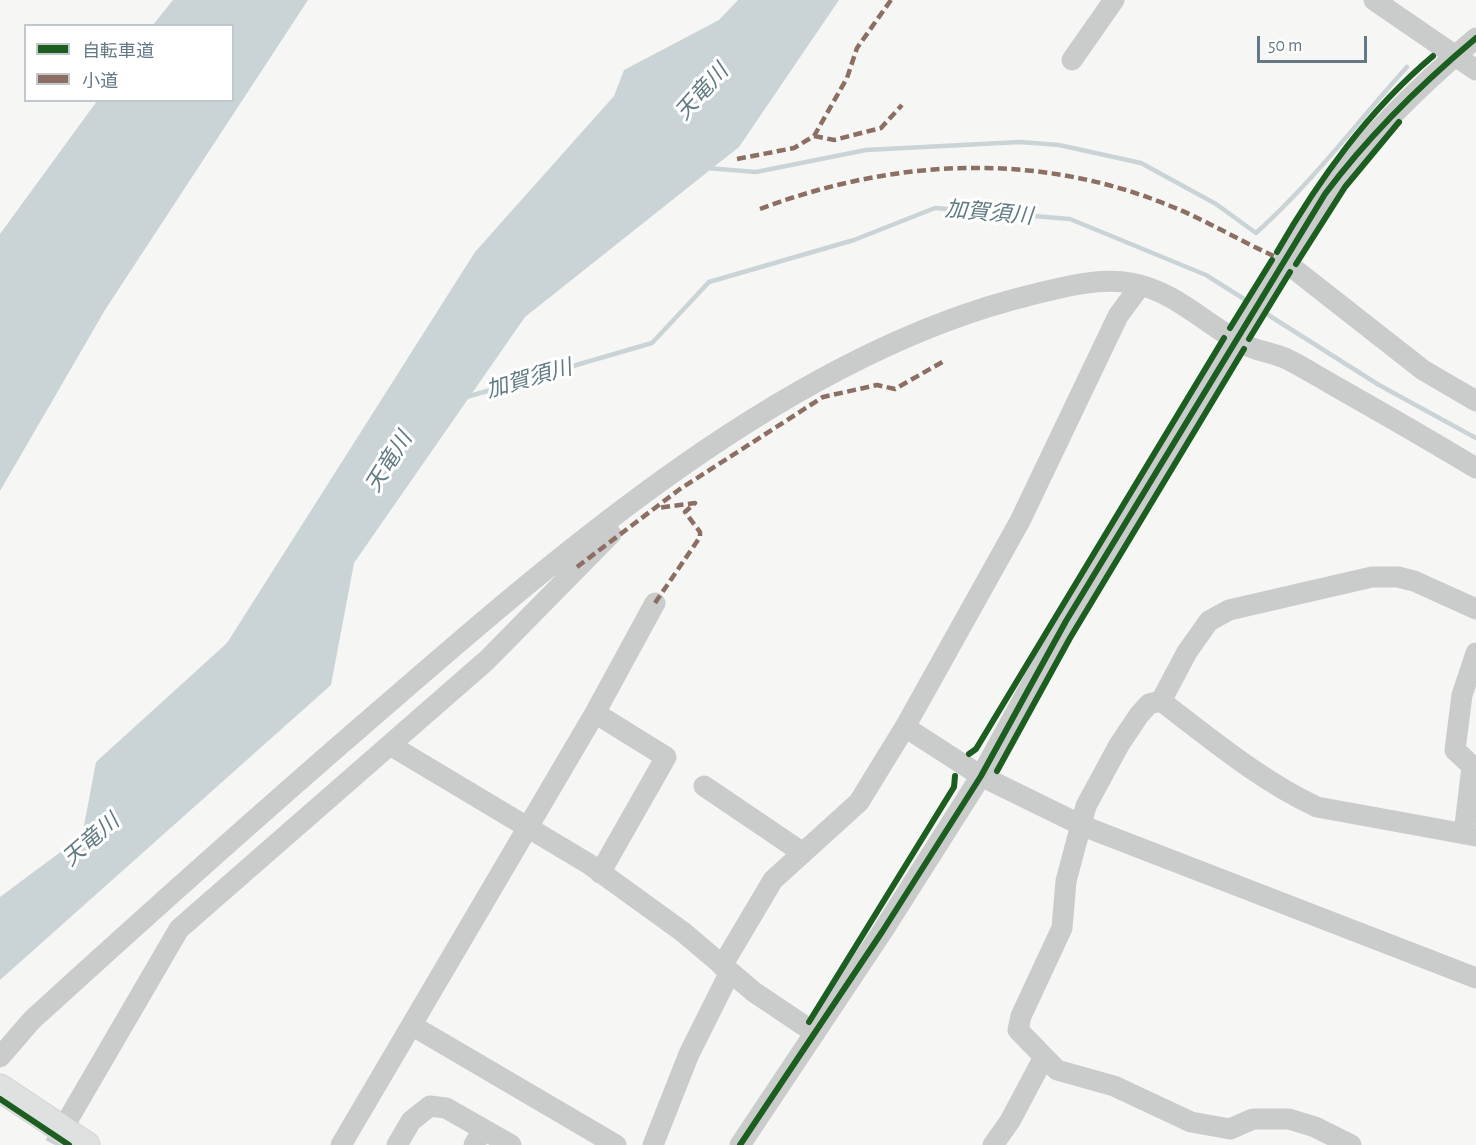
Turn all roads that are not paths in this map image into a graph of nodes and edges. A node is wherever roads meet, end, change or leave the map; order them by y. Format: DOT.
graph roads {
  1 [pos="1114,0"];
  2 [pos="1374,0"];
  3 [pos="1476,38"];
  4 [pos="1456,55"];
  5 [pos="1072,60"];
  6 [pos="1476,70"];
  7 [pos="1286,265"];
  8 [pos="1140,286"];
  9 [pos="1241,338"];
  10 [pos="1476,401"];
  11 [pos="1476,468"];
  12 [pos="635,500"];
  13 [pos="655,603"];
  14 [pos="1476,609"];
  15 [pos="1476,653"];
  16 [pos="1161,702"];
  17 [pos="595,713"];
  18 [pos="905,727"];
  19 [pos="390,745"];
  20 [pos="981,776"];
  21 [pos="704,786"];
  22 [pos="1083,826"];
  23 [pos="529,827"];
  24 [pos="1470,835"];
  25 [pos="803,853"];
  26 [pos="600,873"];
  27 [pos="726,969"];
  28 [pos="1476,978"];
  29 [pos="413,1026"];
  30 [pos="815,1033"];
  31 [pos="0,1057"];
  32 [pos="1044,1057"];
  33 [pos="0,1088"];
  34 [pos="66,1123"];
  35 [pos="479,1137"];
  36 [pos="86,1145"];
  37 [pos="341,1145"];
  38 [pos="397,1145"];
  39 [pos="511,1145"];
  40 [pos="616,1145"];
  41 [pos="653,1145"];
  42 [pos="740,1145"];
  43 [pos="993,1145"];
  44 [pos="1352,1145"];
  1 -- 5 [label="street"];
  2 -- 4 [label="street"];
  3 -- 4 [label="street"];
  4 -- 6 [label="street"];
  4 -- 7 [label="street"];
  7 -- 9 [label="street"];
  7 -- 10 [label="street"];
  8 -- 9 [label="street"];
  8 -- 12 [label="street"];
  8 -- 18 [label="street"];
  9 -- 11 [label="street"];
  9 -- 20 [label="street"];
  12 -- 19 [label="street"];
  12 -- 31 [label="street"];
  13 -- 17 [label="street"];
  14 -- 16 [label="street"];
  15 -- 24 [label="street"];
  16 -- 22 [label="street"];
  16 -- 24 [label="street"];
  17 -- 23 [label="street"];
  17 -- 26 [label="street"];
  18 -- 20 [label="street"];
  18 -- 25 [label="street"];
  19 -- 23 [label="street"];
  19 -- 34 [label="street"];
  20 -- 22 [label="street"];
  20 -- 30 [label="street"];
  21 -- 25 [label="street"];
  22 -- 28 [label="street"];
  22 -- 32 [label="street"];
  23 -- 26 [label="street"];
  23 -- 29 [label="street"];
  25 -- 27 [label="street"];
  26 -- 27 [label="street"];
  27 -- 30 [label="street"];
  27 -- 41 [label="street"];
  29 -- 37 [label="street"];
  29 -- 40 [label="street"];
  30 -- 42 [label="street"];
  32 -- 43 [label="street"];
  32 -- 44 [label="street"];
  33 -- 36 [label="main road"];
  35 -- 38 [label="street"];
  35 -- 39 [label="street"];
}
